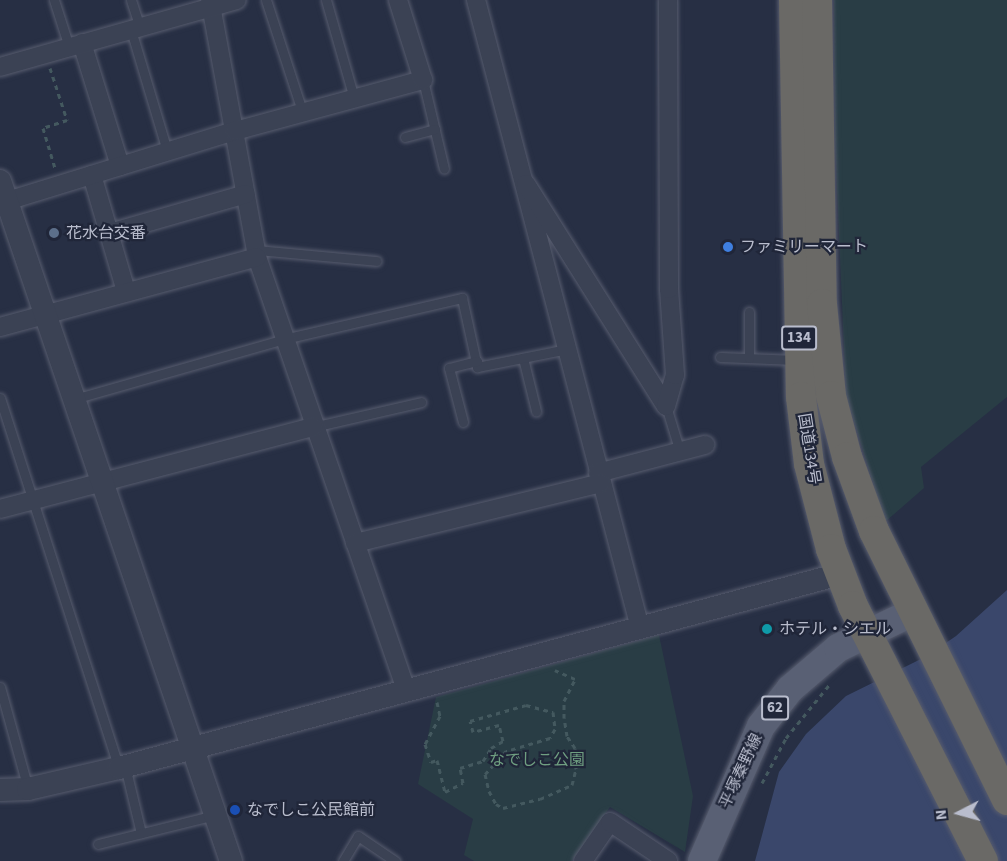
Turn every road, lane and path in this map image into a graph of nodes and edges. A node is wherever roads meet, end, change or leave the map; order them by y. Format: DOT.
graph roads {
  1 [pos="54,0"];
  2 [pos="130,0"];
  3 [pos="237,0"];
  4 [pos="266,0"];
  5 [pos="326,0"];
  6 [pos="398,0"];
  7 [pos="476,0"];
  8 [pos="668,0"];
  9 [pos="794,0"];
  10 [pos="818,0"];
  11 [pos="211,4"];
  12 [pos="136,29"];
  13 [pos="76,45"];
  14 [pos="48,60"];
  15 [pos="0,67"];
  16 [pos="423,80"];
  17 [pos="354,98"];
  18 [pos="303,114"];
  19 [pos="435,129"];
  20 [pos="235,131"];
  21 [pos="405,137"];
  22 [pos="167,151"];
  23 [pos="120,166"];
  24 [pos="56,170"];
  25 [pos="444,170"];
  26 [pos="92,175"];
  27 [pos="525,184"];
  28 [pos="3,191"];
  29 [pos="246,194"];
  30 [pos="110,233"];
  31 [pos="257,253"];
  32 [pos="376,261"];
  33 [pos="126,291"];
  34 [pos="749,312"];
  35 [pos="46,314"];
  36 [pos="0,327"];
  37 [pos="284,339"];
  38 [pos="567,349"];
  39 [pos="720,357"];
  40 [pos="523,358"];
  41 [pos="749,358"];
  42 [pos="800,360"];
  43 [pos="477,361"];
  44 [pos="0,398"];
  45 [pos="74,399"];
  46 [pos="422,402"];
  47 [pos="666,406"];
  48 [pos="536,411"];
  49 [pos="463,422"];
  50 [pos="313,427"];
  51 [pos="705,445"];
  52 [pos="681,452"];
  53 [pos="599,478"];
  54 [pos="102,481"];
  55 [pos="33,500"];
  56 [pos="0,509"];
  57 [pos="356,543"];
  58 [pos="840,574"];
  59 [pos="918,623"];
  60 [pos="640,628"];
  61 [pos="867,634"];
  62 [pos="548,662"];
  63 [pos="832,681"];
  64 [pos="0,687"];
  65 [pos="406,690"];
  66 [pos="436,697"];
  67 [pos="193,746"];
  68 [pos="122,767"];
  69 [pos="28,789"];
  70 [pos="759,789"];
  71 [pos="0,790"];
  72 [pos="1007,800"];
  73 [pos="216,814"];
  74 [pos="141,833"];
  75 [pos="98,844"];
  76 [pos="231,861"];
  77 [pos="343,861"];
  78 [pos="395,861"];
  79 [pos="583,861"];
  80 [pos="668,861"];
  81 [pos="702,861"];
  82 [pos="983,861"];
  1 -- 13 [label="lane"];
  2 -- 12 [label="lane"];
  3 -- 11 [label="street"];
  4 -- 18 [label="lane"];
  5 -- 17 [label="lane"];
  6 -- 16 [label="street"];
  7 -- 27 [label="street"];
  8 -- 47 [label="street"];
  9 -- 42 [label="highway, 国道134号 / 134"];
  10 -- 59 [label="highway, 国道134号 / 134"];
  11 -- 12 [label="street"];
  11 -- 20 [label="street"];
  12 -- 13 [label="street"];
  12 -- 22 [label="lane"];
  13 -- 15 [label="street"];
  13 -- 23 [label="street"];
  14 -- 24 [label="path"];
  16 -- 17 [label="street"];
  16 -- 19 [label="lane"];
  17 -- 18 [label="street"];
  18 -- 20 [label="street"];
  19 -- 21 [label="lane"];
  19 -- 25 [label="lane"];
  20 -- 22 [label="street"];
  20 -- 29 [label="street"];
  22 -- 23 [label="street"];
  23 -- 26 [label="street"];
  26 -- 28 [label="street"];
  26 -- 30 [label="street"];
  27 -- 38 [label="street"];
  27 -- 47 [label="street"];
  28 -- 35 [label="street"];
  29 -- 30 [label="street"];
  29 -- 31 [label="street"];
  30 -- 33 [label="street"];
  31 -- 32 [label="lane"];
  31 -- 33 [label="street"];
  31 -- 37 [label="street"];
  33 -- 35 [label="street"];
  34 -- 41 [label="lane"];
  35 -- 36 [label="street"];
  35 -- 45 [label="street"];
  37 -- 43 [label="lane"];
  37 -- 45 [label="lane"];
  37 -- 50 [label="street"];
  38 -- 40 [label="lane"];
  38 -- 53 [label="street"];
  39 -- 41 [label="lane"];
  40 -- 43 [label="lane"];
  40 -- 48 [label="lane"];
  41 -- 42 [label="lane"];
  42 -- 58 [label="highway, 国道134号 / 134"];
  43 -- 49 [label="lane"];
  44 -- 55 [label="lane"];
  45 -- 54 [label="street"];
  46 -- 50 [label="lane"];
  47 -- 52 [label="lane"];
  50 -- 54 [label="street"];
  50 -- 57 [label="street"];
  51 -- 52 [label="street"];
  52 -- 53 [label="street"];
  53 -- 57 [label="street"];
  53 -- 60 [label="street"];
  54 -- 55 [label="street"];
  54 -- 67 [label="street"];
  55 -- 56 [label="street"];
  55 -- 68 [label="lane"];
  57 -- 65 [label="street"];
  58 -- 60 [label="street"];
  58 -- 61 [label="highway, 国道134号 / 134"];
  59 -- 61 [label="main road, 平塚秦野線 / 62"];
  59 -- 72 [label="highway, 国道134号 / 134"];
  60 -- 65 [label="street"];
  61 -- 81 [label="main road, 平塚秦野線 / 62"];
  61 -- 82 [label="highway, 国道134号 / 134"];
  62 -- 66 [label="path"];
  63 -- 70 [label="path"];
  64 -- 69 [label="lane"];
  65 -- 67 [label="street"];
  67 -- 68 [label="street"];
  67 -- 73 [label="street"];
  68 -- 69 [label="street"];
  68 -- 74 [label="lane"];
  69 -- 71 [label="street"];
  73 -- 74 [label="lane"];
  73 -- 76 [label="street"];
  74 -- 75 [label="lane"];
  77 -- 78 [label="lane"];
  79 -- 80 [label="street"];
}
